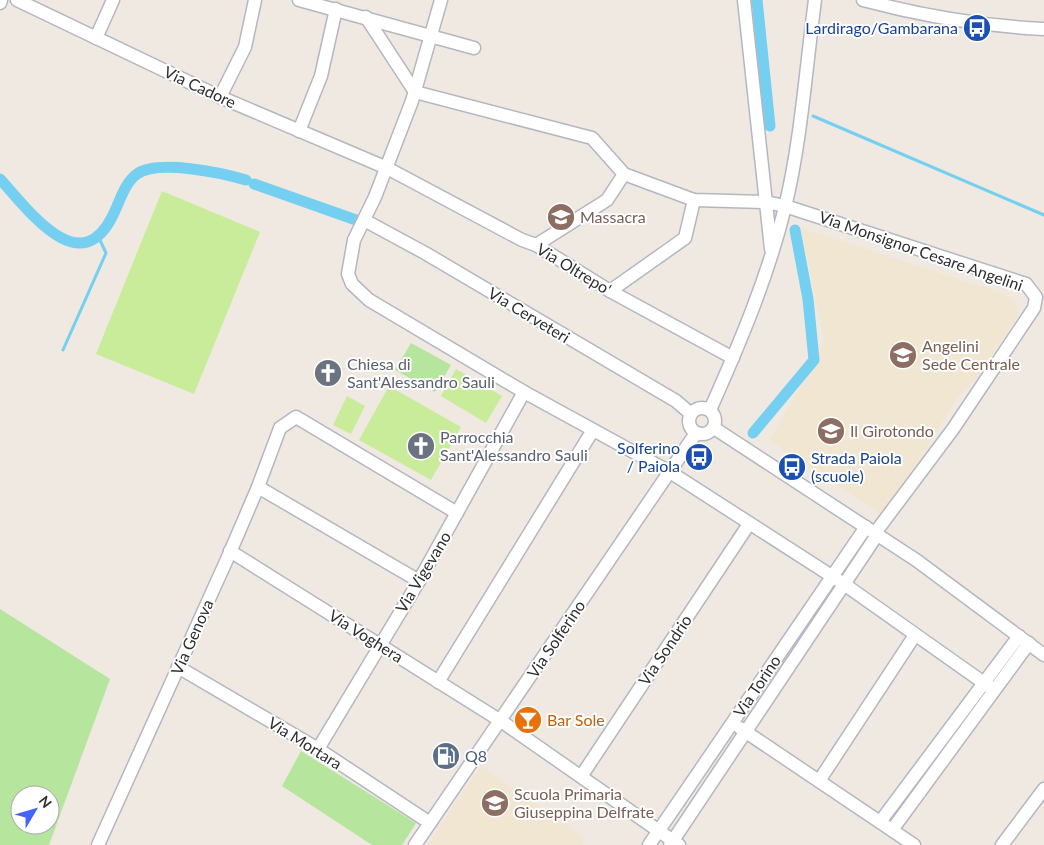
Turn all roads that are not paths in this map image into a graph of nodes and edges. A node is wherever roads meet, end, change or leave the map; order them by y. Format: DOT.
graph roads {
  1 [pos="17,0"];
  2 [pos="113,0"];
  3 [pos="255,0"];
  4 [pos="441,0"];
  5 [pos="744,0"];
  6 [pos="815,0"];
  7 [pos="863,0"];
  8 [pos="304,1"];
  9 [pos="336,10"];
  10 [pos="366,17"];
  11 [pos="1044,29"];
  12 [pos="431,35"];
  13 [pos="96,38"];
  14 [pos="474,48"];
  15 [pos="415,92"];
  16 [pos="220,97"];
  17 [pos="299,131"];
  18 [pos="387,168"];
  19 [pos="624,174"];
  20 [pos="694,200"];
  21 [pos="766,202"];
  22 [pos="785,206"];
  23 [pos="364,220"];
  24 [pos="536,245"];
  25 [pos="772,255"];
  26 [pos="610,291"];
  27 [pos="733,358"];
  28 [pos="524,392"];
  29 [pos="710,410"];
  30 [pos="691,414"];
  31 [pos="714,428"];
  32 [pos="593,430"];
  33 [pos="696,433"];
  34 [pos="670,472"];
  35 [pos="258,487"];
  36 [pos="458,514"];
  37 [pos="749,524"];
  38 [pos="872,532"];
  39 [pos="230,552"];
  40 [pos="832,577"];
  41 [pos="419,582"];
  42 [pos="844,584"];
  43 [pos="915,635"];
  44 [pos="1024,639"];
  45 [pos="379,645"];
  46 [pos="1044,655"];
  47 [pos="178,667"];
  48 [pos="438,682"];
  49 [pos="984,682"];
  50 [pos="994,690"];
  51 [pos="501,721"];
  52 [pos="733,722"];
  53 [pos="747,732"];
  54 [pos="318,750"];
  55 [pos="582,775"];
  56 [pos="819,781"];
  57 [pos="1044,789"];
  58 [pos="880,822"];
  59 [pos="430,824"];
  60 [pos="892,830"];
  61 [pos="658,831"];
  62 [pos="674,844"];
  63 [pos="98,845"];
  64 [pos="416,845"];
  65 [pos="649,845"];
  66 [pos="914,845"];
  67 [pos="1002,845"];
  1 -- 13 [label="street, Via Cadore"];
  2 -- 13 [label="street"];
  3 -- 16 [label="street"];
  4 -- 12 [label="street"];
  5 -- 21 [label="street"];
  6 -- 22 [label="street"];
  7 -- 11 [label="street"];
  8 -- 9 [label="street"];
  9 -- 10 [label="street"];
  9 -- 17 [label="street"];
  10 -- 12 [label="street"];
  10 -- 15 [label="street"];
  12 -- 14 [label="street"];
  12 -- 15 [label="street"];
  13 -- 16 [label="street, Via Cadore"];
  15 -- 18 [label="street"];
  15 -- 19 [label="street"];
  16 -- 17 [label="street, Via Cadore"];
  17 -- 18 [label="street, Via Cadore"];
  18 -- 23 [label="street"];
  18 -- 24 [label="street, Via Oltrepo'"];
  19 -- 20 [label="street, Via Monsignor Cesare Angelini"];
  19 -- 24 [label="street"];
  20 -- 21 [label="street, Via Monsignor Cesare Angelini"];
  20 -- 26 [label="street"];
  21 -- 22 [label="street, Via Monsignor Cesare Angelini"];
  21 -- 25 [label="street"];
  22 -- 25 [label="street"];
  22 -- 38 [label="street, Via Monsignor Cesare Angelini"];
  23 -- 28 [label="street"];
  23 -- 30 [label="street, Via Cerveteri"];
  24 -- 26 [label="street, Via Oltrepo'"];
  25 -- 27 [label="street"];
  26 -- 27 [label="street, Via Oltrepo'"];
  27 -- 29 [label="street"];
  28 -- 32 [label="street"];
  28 -- 36 [label="street, Via Vigevano"];
  29 -- 30 [label="street"];
  29 -- 31 [label="street"];
  30 -- 33 [label="street"];
  31 -- 33 [label="street"];
  31 -- 38 [label="street"];
  32 -- 34 [label="street"];
  32 -- 48 [label="street"];
  33 -- 34 [label="street, Via Solferino"];
  34 -- 37 [label="street"];
  34 -- 51 [label="street, Via Solferino"];
  35 -- 36 [label="street, Via Genova"];
  35 -- 39 [label="street, Via Genova"];
  35 -- 41 [label="street"];
  36 -- 41 [label="street, Via Vigevano"];
  37 -- 40 [label="street"];
  37 -- 55 [label="street, Via Sondrio"];
  38 -- 40 [label="street, Via Torino"];
  38 -- 42 [label="street, Via Torino"];
  38 -- 44 [label="street"];
  39 -- 45 [label="street, Via Voghera"];
  39 -- 47 [label="street, Via Genova"];
  40 -- 42 [label="street"];
  40 -- 52 [label="street, Via Torino"];
  41 -- 45 [label="street, Via Vigevano"];
  42 -- 43 [label="street"];
  42 -- 53 [label="street, Via Torino"];
  43 -- 49 [label="street"];
  43 -- 56 [label="street"];
  44 -- 46 [label="street"];
  44 -- 49 [label="street"];
  44 -- 50 [label="street"];
  45 -- 48 [label="street, Via Voghera"];
  45 -- 54 [label="street, Via Vigevano"];
  47 -- 54 [label="street, Via Mortara"];
  47 -- 63 [label="street, Via Genova"];
  48 -- 51 [label="street, Via Voghera"];
  49 -- 50 [label="street"];
  49 -- 58 [label="street"];
  50 -- 60 [label="street"];
  51 -- 55 [label="street, Via Voghera"];
  51 -- 59 [label="street, Via Solferino"];
  52 -- 53 [label="street"];
  52 -- 61 [label="street, Via Torino"];
  53 -- 56 [label="street"];
  53 -- 62 [label="street, Via Torino"];
  54 -- 59 [label="street, Via Mortara"];
  55 -- 61 [label="street, Via Voghera"];
  56 -- 58 [label="street"];
  57 -- 67 [label="street"];
  58 -- 60 [label="street"];
  59 -- 64 [label="street, Via Solferino"];
  60 -- 66 [label="street"];
  61 -- 62 [label="street, Via Voghera"];
  61 -- 65 [label="street, Via Torino"];
}
